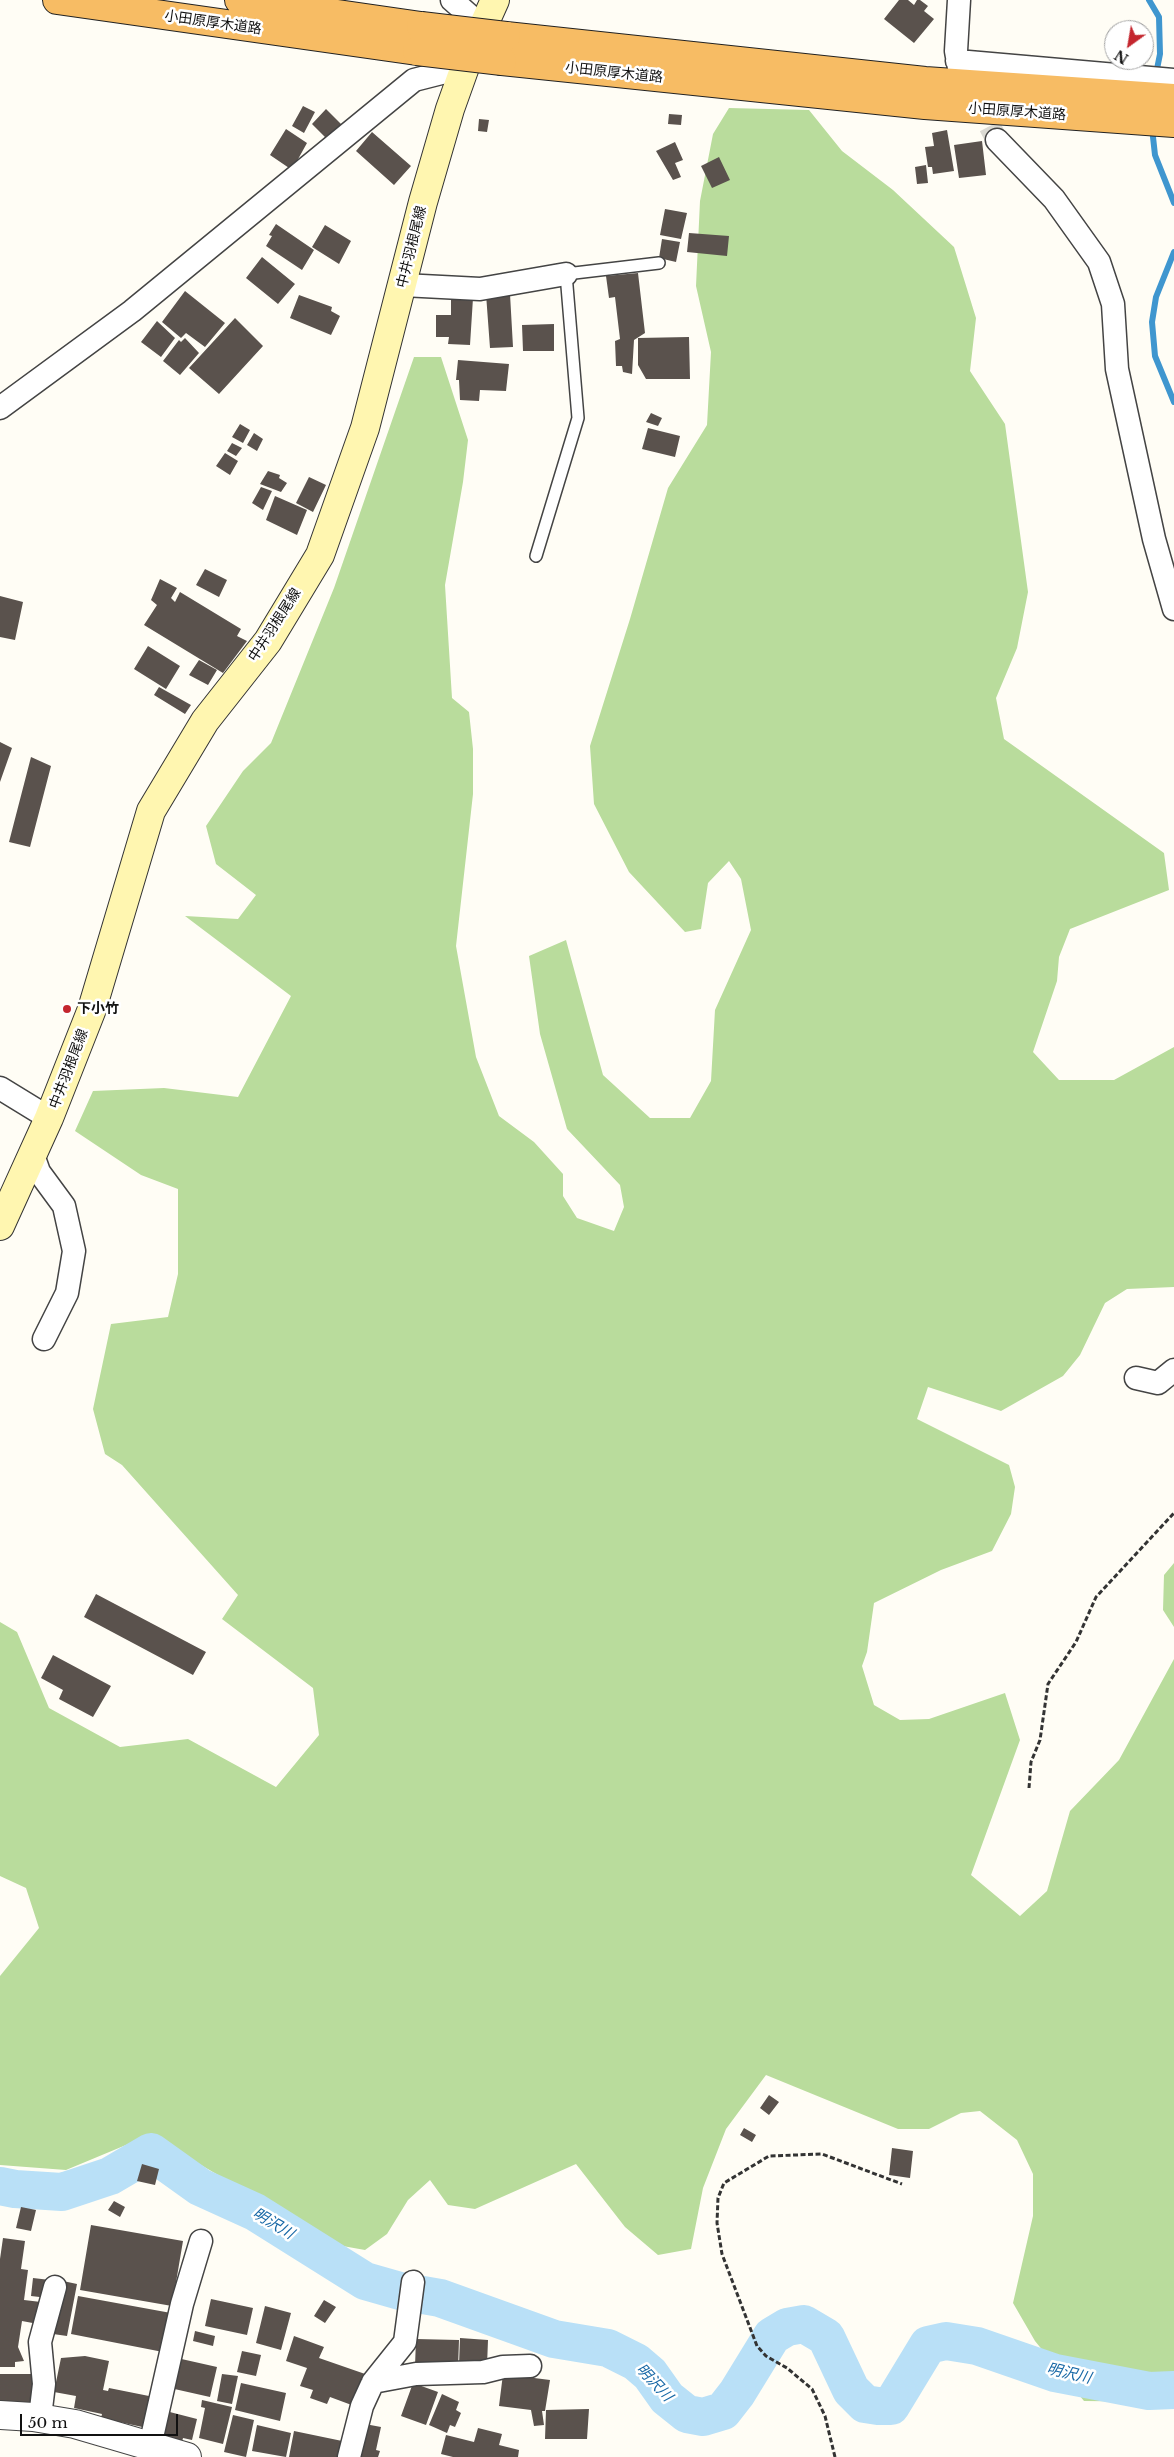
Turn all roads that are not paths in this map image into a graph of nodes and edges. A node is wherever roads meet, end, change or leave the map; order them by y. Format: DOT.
graph roads {
  1 [pos="57,0"];
  2 [pos="239,0"];
  3 [pos="452,0"];
  4 [pos="496,0"];
  5 [pos="959,0"];
  6 [pos="419,38"];
  7 [pos="496,43"];
  8 [pos="465,67"];
  9 [pos="1174,80"];
  10 [pos="1174,98"];
  11 [pos="1174,123"];
  12 [pos="997,140"];
  13 [pos="659,263"];
  14 [pos="566,274"];
  15 [pos="403,285"];
  16 [pos="0,408"];
  17 [pos="536,556"];
  18 [pos="1174,610"];
  19 [pos="0,1088"];
  20 [pos="49,1118"];
  21 [pos="32,1155"];
  22 [pos="0,1226"];
  23 [pos="44,1339"];
  24 [pos="1174,1370"];
  25 [pos="1136,1378"];
  26 [pos="201,2241"];
  27 [pos="413,2282"];
  28 [pos="55,2287"];
  29 [pos="530,2366"];
  30 [pos="373,2382"];
  31 [pos="0,2415"];
  32 [pos="40,2418"];
  33 [pos="150,2446"];
  34 [pos="187,2457"];
  35 [pos="349,2457"];
  1 -- 6 [label="highway, 小田原厚木道路"];
  2 -- 6 [label="highway, 小田原厚木道路"];
  3 -- 7 [label="street"];
  4 -- 7 [label="main road, 中井羽根尾線"];
  5 -- 9 [label="street"];
  6 -- 7 [label="highway, 小田原厚木道路, bridge"];
  7 -- 8 [label="main road, 中井羽根尾線"];
  7 -- 10 [label="highway, 小田原厚木道路"];
  7 -- 11 [label="highway, 小田原厚木道路"];
  8 -- 15 [label="main road, 中井羽根尾線"];
  8 -- 16 [label="street"];
  12 -- 18 [label="street"];
  13 -- 14 [label="lane"];
  14 -- 15 [label="street"];
  14 -- 17 [label="lane"];
  15 -- 20 [label="main road, 中井羽根尾線"];
  19 -- 20 [label="street"];
  20 -- 21 [label="main road, 中井羽根尾線"];
  21 -- 22 [label="main road, 中井羽根尾線"];
  21 -- 23 [label="street"];
  24 -- 25 [label="street"];
  26 -- 33 [label="street"];
  27 -- 30 [label="street"];
  28 -- 32 [label="street"];
  29 -- 30 [label="street"];
  30 -- 35 [label="street"];
  31 -- 32 [label="street"];
  32 -- 33 [label="street"];
  33 -- 34 [label="street"];
}
